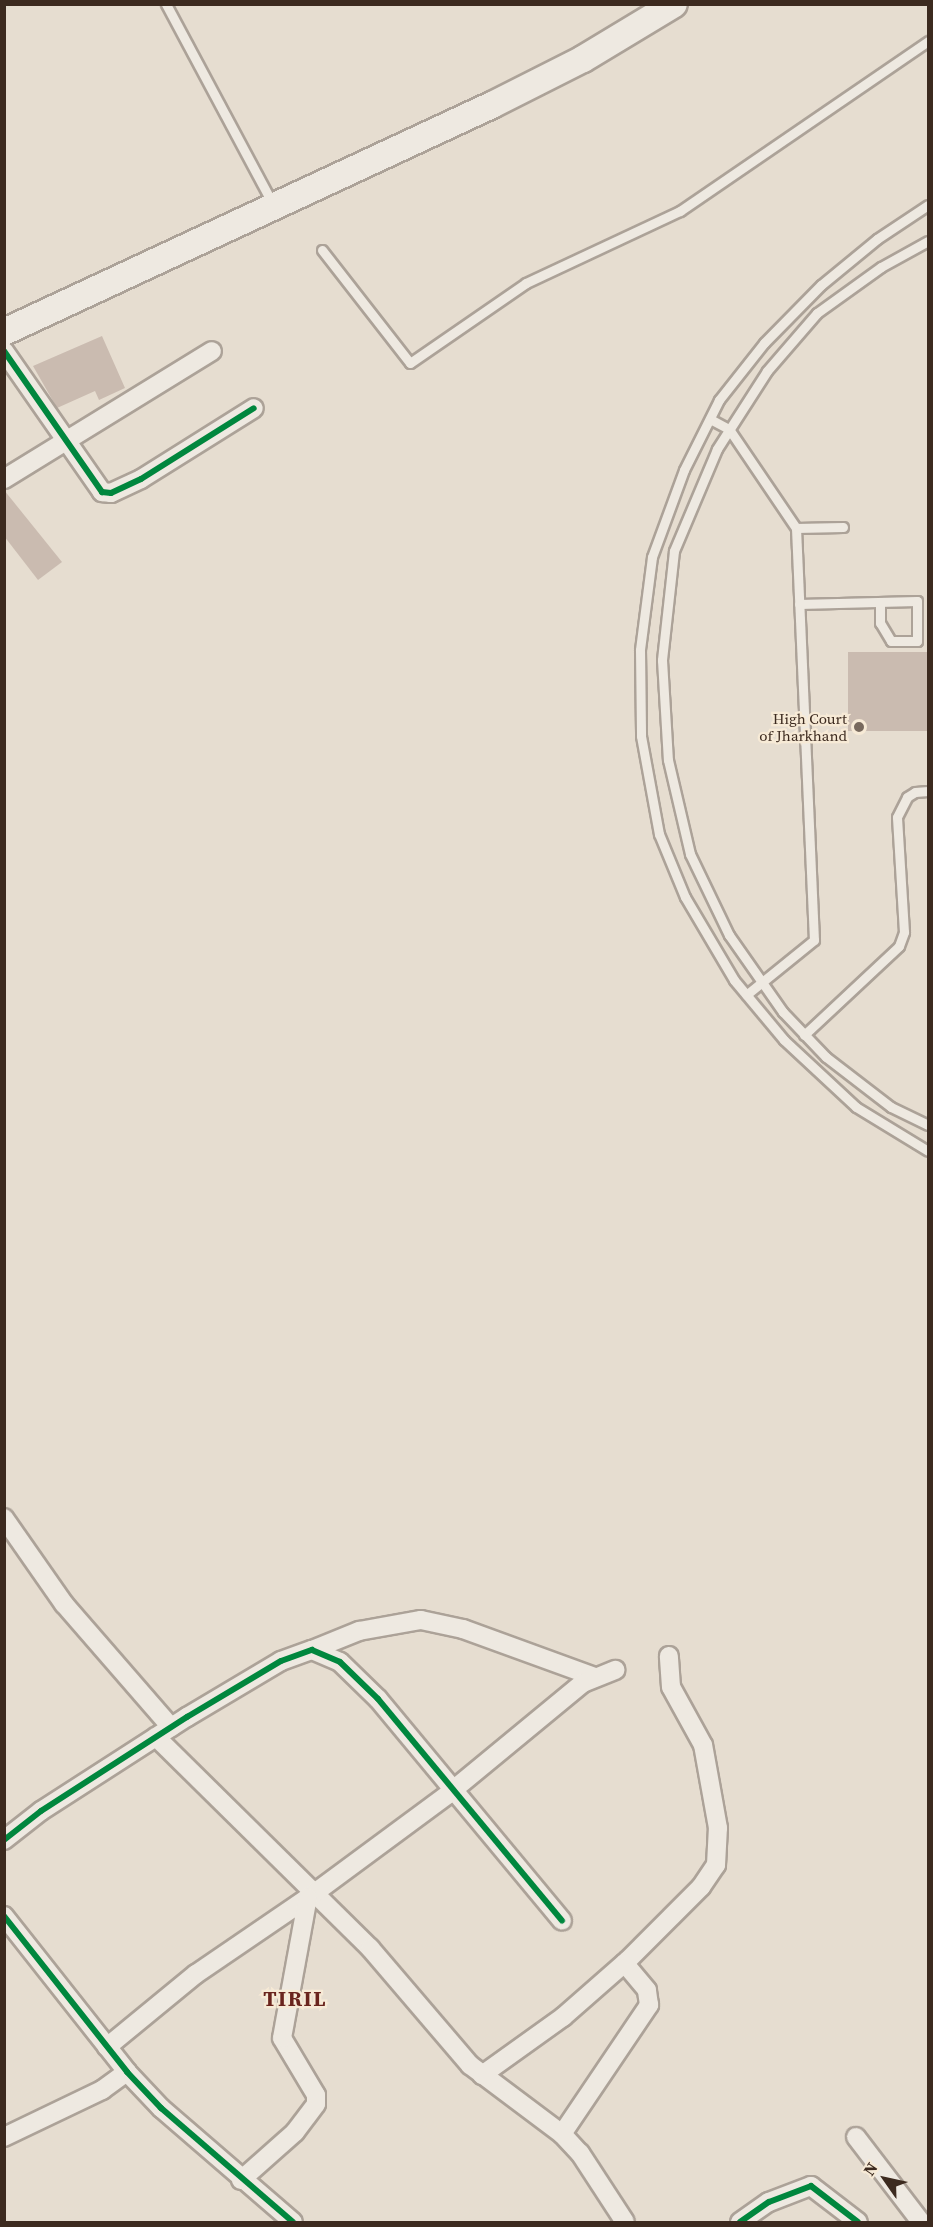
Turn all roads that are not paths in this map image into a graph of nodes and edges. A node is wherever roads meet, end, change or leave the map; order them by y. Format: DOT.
graph roads {
  1 [pos="166,4"];
  2 [pos="674,4"];
  3 [pos="928,41"];
  4 [pos="928,205"];
  5 [pos="274,206"];
  6 [pos="928,242"];
  7 [pos="322,250"];
  8 [pos="4,332"];
  9 [pos="4,351"];
  10 [pos="212,351"];
  11 [pos="254,408"];
  12 [pos="710,419"];
  13 [pos="729,429"];
  14 [pos="68,443"];
  15 [pos="4,479"];
  16 [pos="843,527"];
  17 [pos="796,528"];
  18 [pos="880,602"];
  19 [pos="799,604"];
  20 [pos="928,791"];
  21 [pos="762,982"];
  22 [pos="746,995"];
  23 [pos="804,1035"];
  24 [pos="928,1125"];
  25 [pos="928,1150"];
  26 [pos="4,1518"];
  27 [pos="312,1650"];
  28 [pos="669,1656"];
  29 [pos="616,1670"];
  30 [pos="595,1677"];
  31 [pos="164,1732"];
  32 [pos="455,1788"];
  33 [pos="4,1840"];
  34 [pos="312,1895"];
  35 [pos="4,1916"];
  36 [pos="562,1921"];
  37 [pos="10,1940"];
  38 [pos="624,1964"];
  39 [pos="107,2047"];
  40 [pos="127,2072"];
  41 [pos="482,2075"];
  42 [pos="562,2134"];
  43 [pos="4,2137"];
  44 [pos="856,2137"];
  45 [pos="241,2180"];
  46 [pos="293,2223"];
  47 [pos="625,2223"];
  48 [pos="740,2223"];
  49 [pos="858,2223"];
  50 [pos="921,2223"];
  1 -- 5 [label="lane"];
  2 -- 5 [label="main road"];
  3 -- 7 [label="lane"];
  4 -- 12 [label="lane"];
  5 -- 8 [label="main road"];
  6 -- 13 [label="lane"];
  9 -- 14 [label="street"];
  10 -- 14 [label="street"];
  11 -- 14 [label="street"];
  12 -- 13 [label="lane"];
  12 -- 22 [label="lane"];
  13 -- 17 [label="lane"];
  13 -- 21 [label="lane"];
  14 -- 15 [label="street"];
  16 -- 17 [label="lane"];
  17 -- 19 [label="lane"];
  18 -- 18 [label="lane"];
  18 -- 19 [label="lane"];
  19 -- 21 [label="lane"];
  20 -- 23 [label="lane"];
  21 -- 22 [label="lane"];
  21 -- 23 [label="lane"];
  22 -- 25 [label="lane"];
  23 -- 24 [label="lane"];
  26 -- 31 [label="street"];
  27 -- 30 [label="street"];
  27 -- 31 [label="street"];
  27 -- 32 [label="street"];
  28 -- 38 [label="street"];
  29 -- 30 [label="street"];
  30 -- 32 [label="street"];
  31 -- 33 [label="street"];
  31 -- 34 [label="street"];
  32 -- 34 [label="street"];
  32 -- 36 [label="street"];
  34 -- 39 [label="street"];
  34 -- 41 [label="street"];
  34 -- 45 [label="street"];
  35 -- 37 [label="street"];
  37 -- 39 [label="street"];
  38 -- 41 [label="street"];
  38 -- 42 [label="street"];
  39 -- 40 [label="street"];
  40 -- 43 [label="street"];
  40 -- 45 [label="street"];
  41 -- 42 [label="street"];
  42 -- 47 [label="street"];
  44 -- 50 [label="street"];
  45 -- 46 [label="street"];
  48 -- 49 [label="street"];
}
